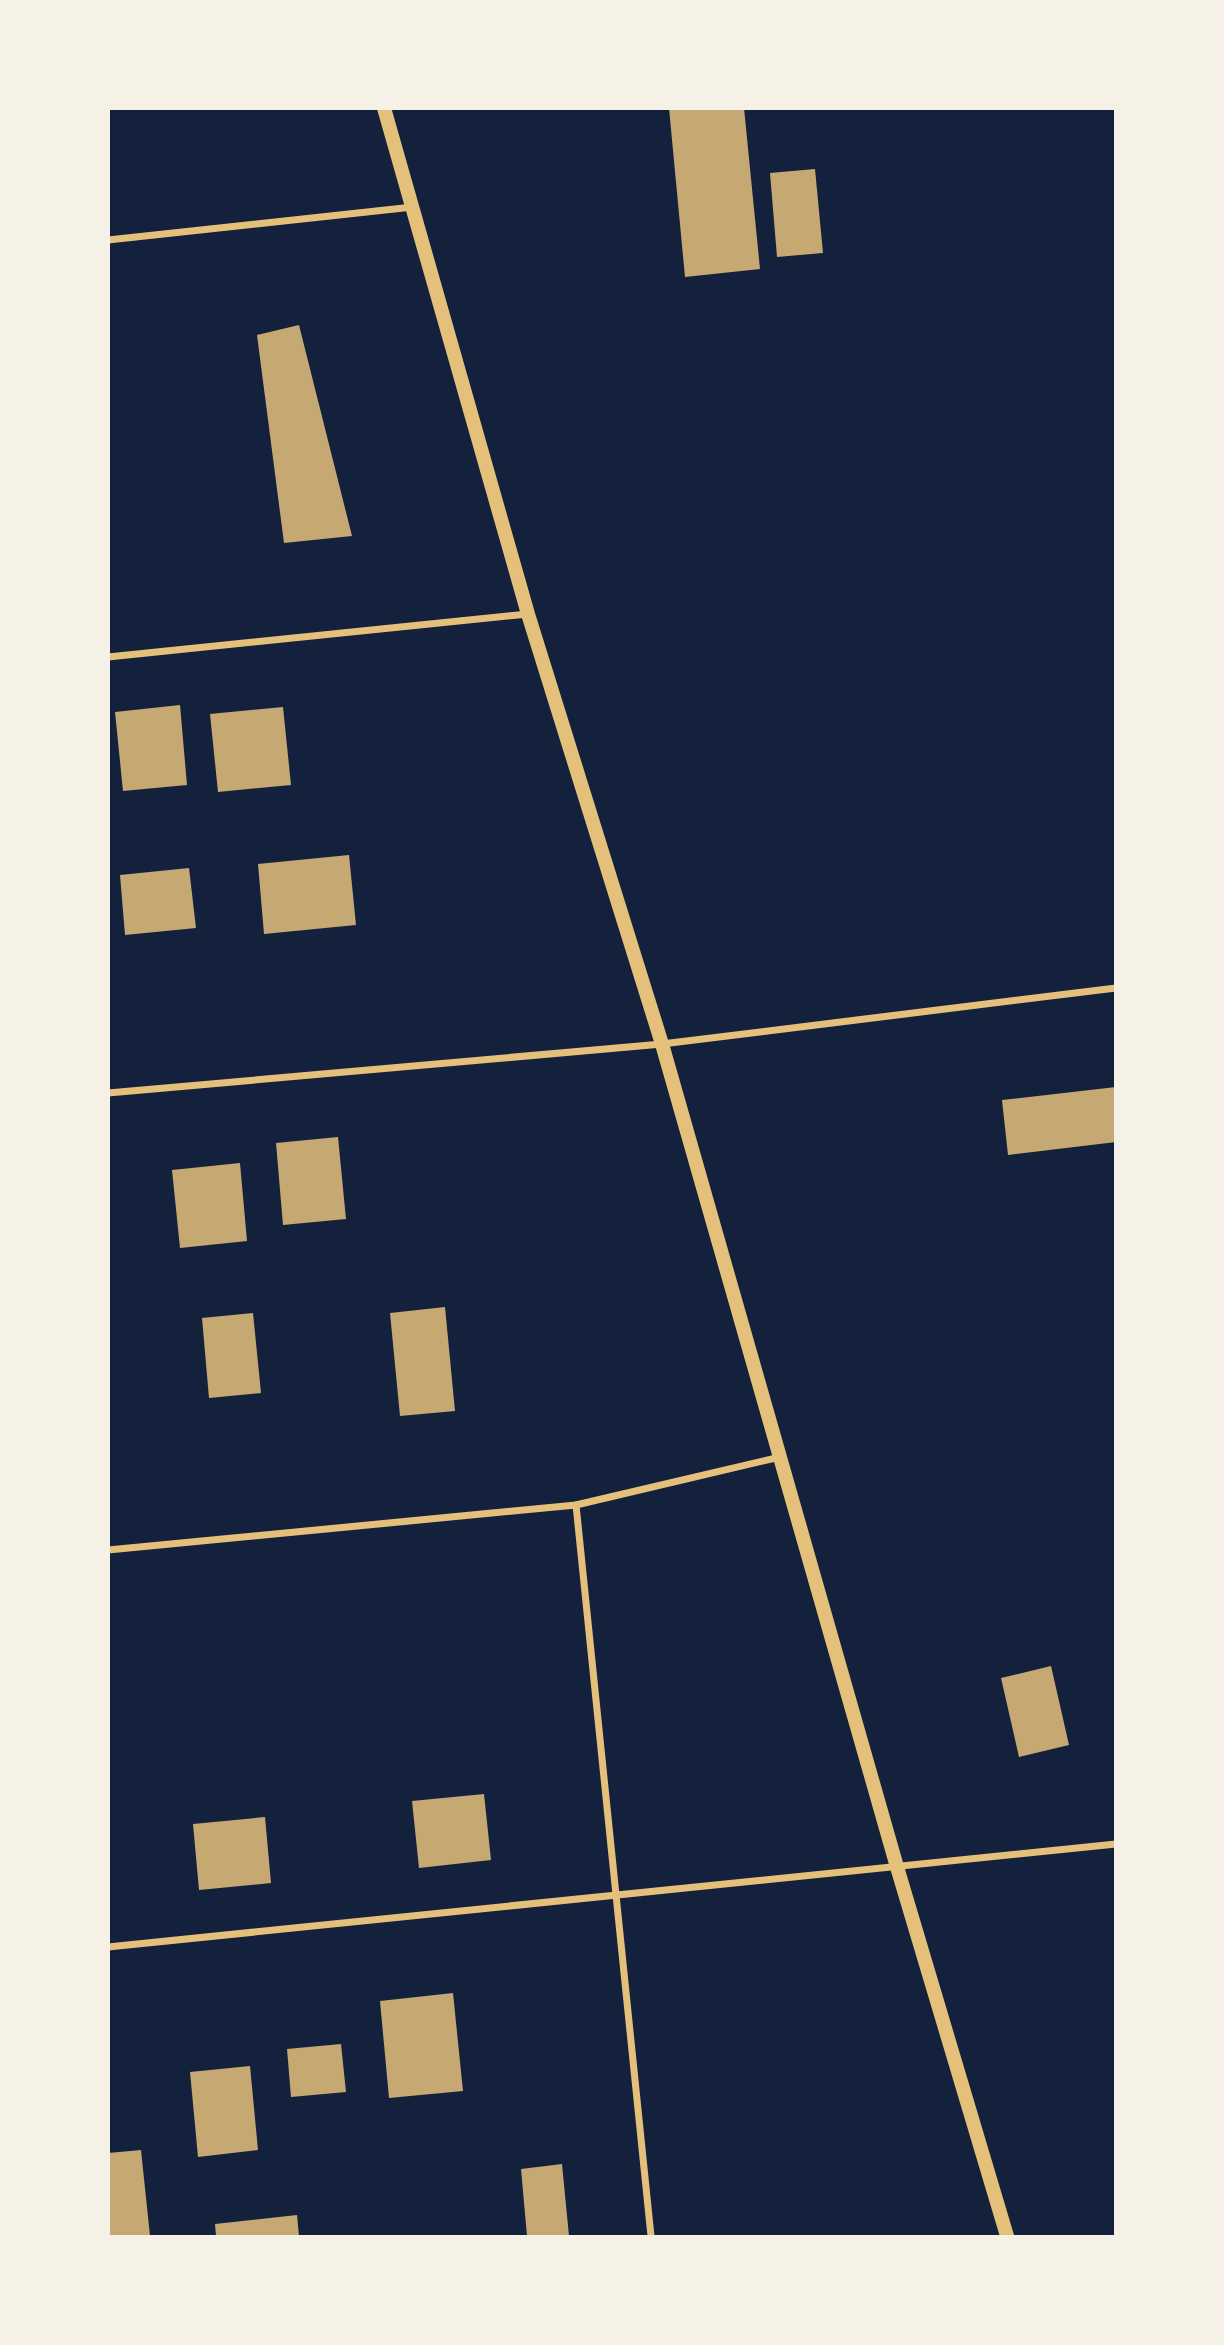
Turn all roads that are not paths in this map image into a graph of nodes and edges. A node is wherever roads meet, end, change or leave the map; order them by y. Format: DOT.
graph roads {
  1 [pos="384,108"];
  2 [pos="413,207"];
  3 [pos="108,240"];
  4 [pos="528,614"];
  5 [pos="108,657"];
  6 [pos="1115,988"];
  7 [pos="662,1044"];
  8 [pos="108,1093"];
  9 [pos="780,1457"];
  10 [pos="576,1505"];
  11 [pos="108,1549"];
  12 [pos="1115,1844"];
  13 [pos="897,1867"];
  14 [pos="617,1895"];
  15 [pos="108,1947"];
  16 [pos="651,2236"];
  17 [pos="1007,2236"];
  1 -- 2 [label="main road"];
  2 -- 3 [label="street"];
  2 -- 4 [label="main road"];
  4 -- 5 [label="street"];
  4 -- 7 [label="main road"];
  6 -- 7 [label="street"];
  7 -- 8 [label="street"];
  7 -- 9 [label="main road"];
  9 -- 10 [label="street"];
  9 -- 13 [label="main road"];
  10 -- 11 [label="street"];
  10 -- 14 [label="street"];
  12 -- 13 [label="street"];
  13 -- 14 [label="street"];
  13 -- 17 [label="main road"];
  14 -- 15 [label="street"];
  14 -- 16 [label="street"];
}
